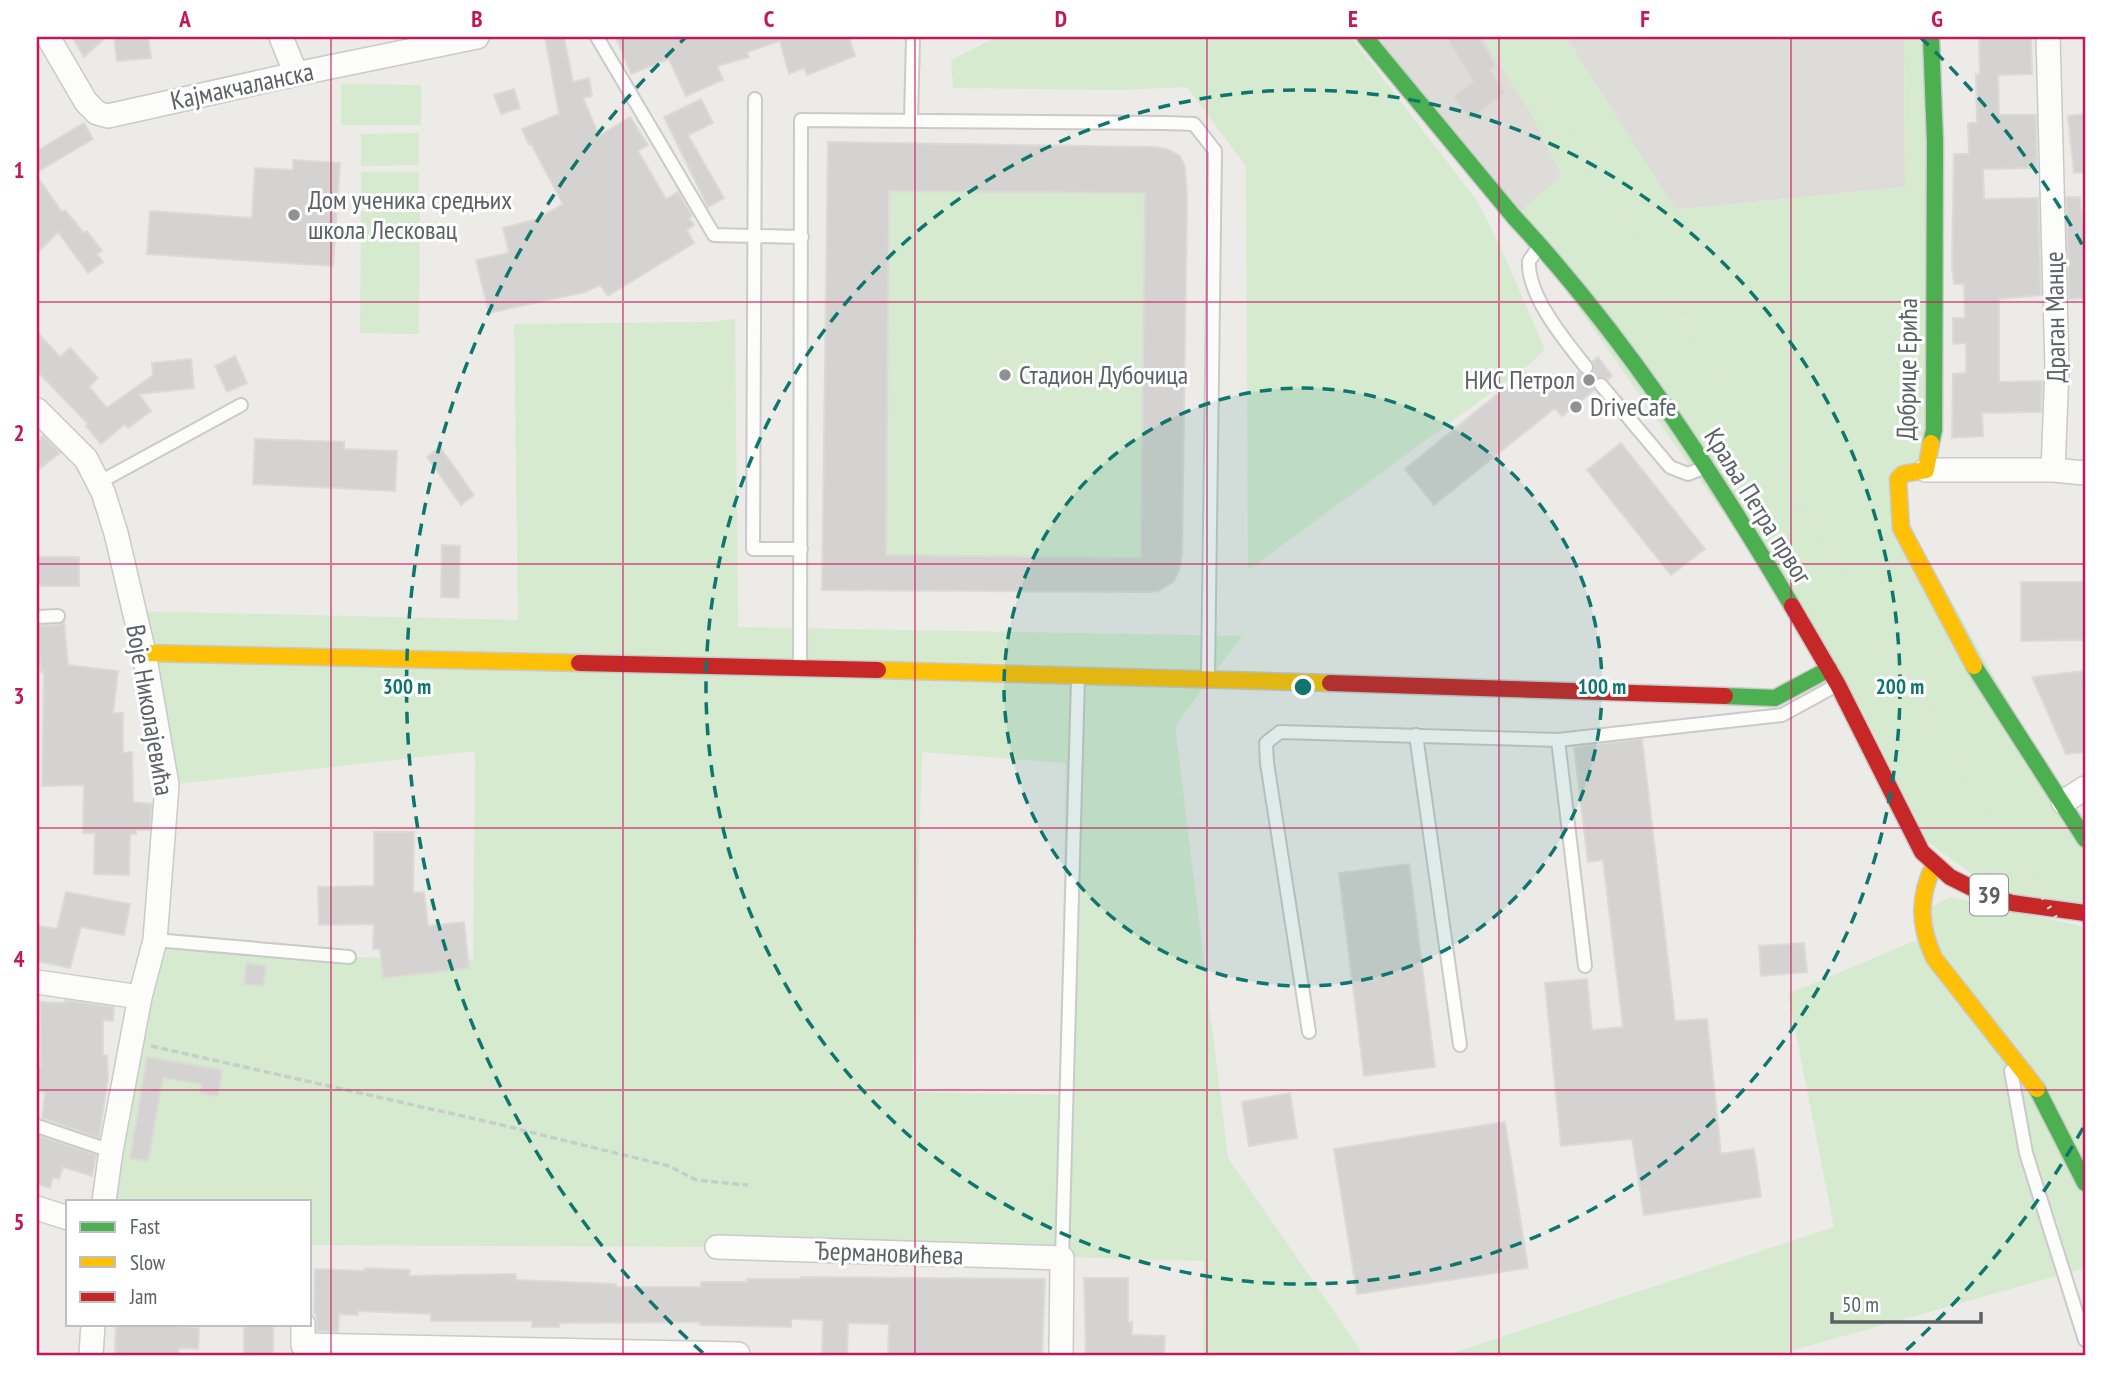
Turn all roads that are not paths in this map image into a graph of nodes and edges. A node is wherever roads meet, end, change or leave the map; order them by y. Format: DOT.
graph roads {
  1 [pos="48,37"];
  2 [pos="281,37"];
  3 [pos="477,37"];
  4 [pos="597,37"];
  5 [pos="913,37"];
  6 [pos="1365,37"];
  7 [pos="1931,37"];
  8 [pos="2048,37"];
  9 [pos="296,74"];
  10 [pos="755,99"];
  11 [pos="911,121"];
  12 [pos="754,236"];
  13 [pos="802,237"];
  14 [pos="1540,245"];
  15 [pos="1586,367"];
  16 [pos="1601,385"];
  17 [pos="241,405"];
  18 [pos="37,410"];
  19 [pos="1705,467"];
  20 [pos="2053,470"];
  21 [pos="1926,471"];
  22 [pos="2085,473"];
  23 [pos="98,483"];
  24 [pos="801,549"];
  25 [pos="58,616"];
  26 [pos="37,617"];
  27 [pos="144,653"];
  28 [pos="800,669"];
  29 [pos="1829,669"];
  30 [pos="1078,675"];
  31 [pos="1208,679"];
  32 [pos="1838,685"];
  33 [pos="1416,735"];
  34 [pos="1558,740"];
  35 [pos="2085,788"];
  36 [pos="2063,802"];
  37 [pos="2085,839"];
  38 [pos="1934,865"];
  39 [pos="2085,914"];
  40 [pos="155,940"];
  41 [pos="349,957"];
  42 [pos="1585,966"];
  43 [pos="37,982"];
  44 [pos="140,997"];
  45 [pos="1309,1032"];
  46 [pos="1460,1045"];
  47 [pos="2008,1053"];
  48 [pos="37,1126"];
  49 [pos="111,1150"];
  50 [pos="2085,1183"];
  51 [pos="104,1200"];
  52 [pos="37,1208"];
  53 [pos="66,1217"];
  54 [pos="717,1247"];
  55 [pos="1062,1258"];
  56 [pos="93,1326"];
  57 [pos="2085,1340"];
  58 [pos="303,1341"];
  59 [pos="738,1354"];
  60 [pos="91,1355"];
  61 [pos="1061,1355"];
  1 -- 9 [label="street, Кајмакчаланска"];
  2 -- 9 [label="street"];
  3 -- 9 [label="street, Кајмакчаланска"];
  4 -- 12 [label="lane"];
  5 -- 11 [label="lane"];
  6 -- 14 [label="street, Краља Петра првог / 39"];
  7 -- 21 [label="street, Добрице Ерића"];
  8 -- 20 [label="street, Драган Манце"];
  10 -- 12 [label="lane"];
  11 -- 13 [label="lane"];
  11 -- 31 [label="lane"];
  12 -- 13 [label="lane"];
  12 -- 24 [label="lane"];
  13 -- 24 [label="lane"];
  14 -- 15 [label="lane"];
  14 -- 19 [label="street, Краља Петра првог / 39"];
  16 -- 19 [label="lane"];
  17 -- 23 [label="lane"];
  18 -- 23 [label="street, Воје Николајевића"];
  19 -- 29 [label="street, Краља Петра првог / 39"];
  20 -- 21 [label="street"];
  20 -- 22 [label="street"];
  21 -- 36 [label="street, Добрице Ерића"];
  23 -- 27 [label="street, Воје Николајевића"];
  24 -- 28 [label="lane"];
  25 -- 26 [label="lane"];
  27 -- 28 [label="street"];
  27 -- 40 [label="street, Воје Николајевића"];
  28 -- 30 [label="street"];
  29 -- 31 [label="street"];
  29 -- 32 [label="street, Краља Петра првог / 39"];
  30 -- 31 [label="street"];
  30 -- 55 [label="lane"];
  32 -- 34 [label="lane"];
  32 -- 38 [label="street, Краља Петра првог / 39"];
  33 -- 34 [label="lane"];
  33 -- 45 [label="lane"];
  33 -- 46 [label="lane"];
  34 -- 42 [label="lane"];
  35 -- 36 [label="street"];
  36 -- 37 [label="street"];
  38 -- 39 [label="street, Краља Петра првог / 39"];
  38 -- 47 [label="street"];
  40 -- 41 [label="lane"];
  40 -- 44 [label="street, Воје Николајевића"];
  43 -- 44 [label="street"];
  44 -- 49 [label="street, Воје Николајевића"];
  47 -- 50 [label="street"];
  47 -- 57 [label="lane"];
  48 -- 49 [label="lane"];
  49 -- 51 [label="street, Воје Николајевића"];
  52 -- 53 [label="street"];
  54 -- 55 [label="street, Ђермановићева"];
  55 -- 61 [label="street"];
  56 -- 60 [label="street"];
  58 -- 59 [label="street"];
}
